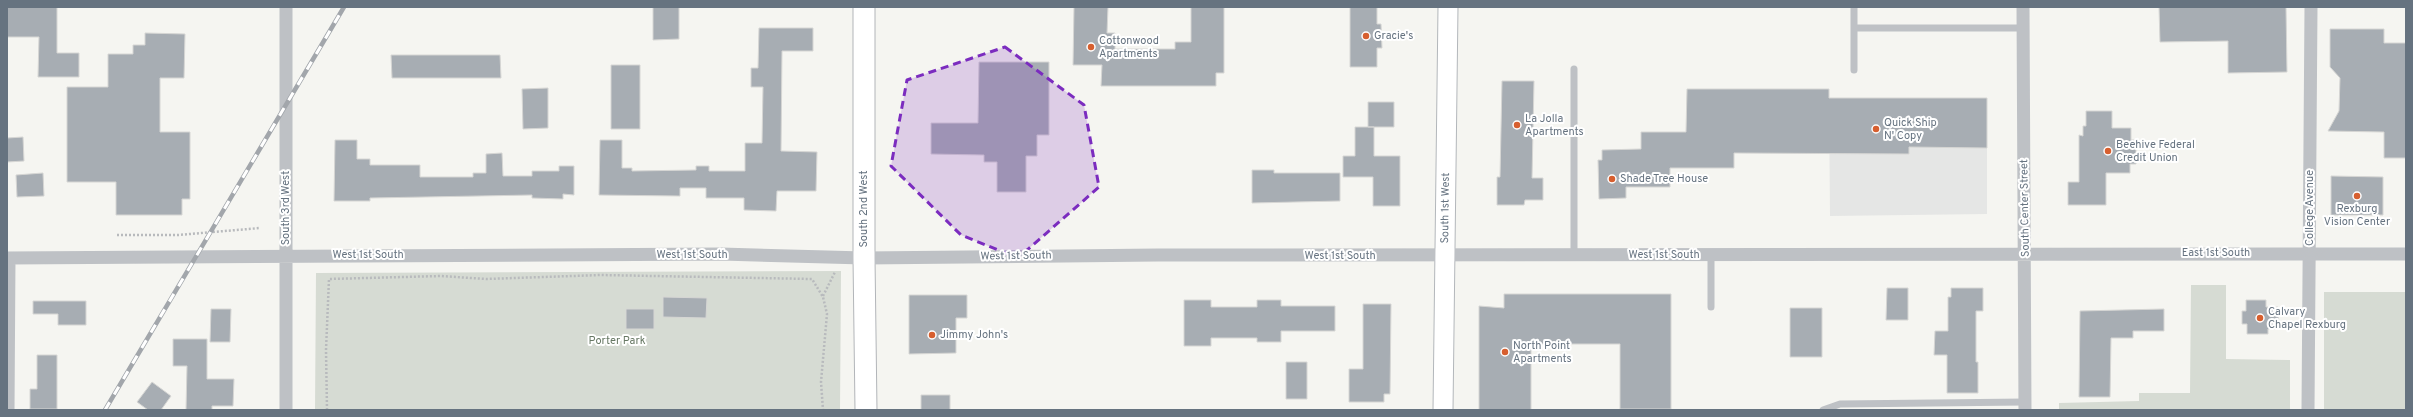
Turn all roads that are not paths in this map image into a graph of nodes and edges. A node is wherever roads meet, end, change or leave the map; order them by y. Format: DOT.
graph roads {
  1 [pos="286,7"];
  2 [pos="864,7"];
  3 [pos="1448,7"];
  4 [pos="1854,7"];
  5 [pos="2023,7"];
  6 [pos="2311,7"];
  7 [pos="1854,28"];
  8 [pos="2023,28"];
  9 [pos="1574,69"];
  10 [pos="1854,70"];
  11 [pos="2026,253"];
  12 [pos="2309,253"];
  13 [pos="2406,254"];
  14 [pos="286,255"];
  15 [pos="1711,255"];
  16 [pos="1446,256"];
  17 [pos="1574,256"];
  18 [pos="8,258"];
  19 [pos="864,258"];
  20 [pos="1711,307"];
  21 [pos="1967,406"];
  22 [pos="2025,406"];
  23 [pos="8,410"];
  24 [pos="286,410"];
  25 [pos="866,410"];
  26 [pos="1443,410"];
  27 [pos="1823,410"];
  28 [pos="2308,410"];
  1 -- 14 [label="street, South 3rd West"];
  2 -- 19 [label="main road, South 2nd West"];
  3 -- 16 [label="street, South 1st West"];
  4 -- 7 [label="lane"];
  5 -- 8 [label="street, South Center Street"];
  6 -- 12 [label="street, College Avenue"];
  7 -- 8 [label="lane"];
  7 -- 10 [label="lane"];
  8 -- 11 [label="street, South Center Street"];
  9 -- 17 [label="lane"];
  11 -- 12 [label="street, East 1st South"];
  11 -- 15 [label="street, West 1st South"];
  11 -- 22 [label="street, South Center Street"];
  12 -- 13 [label="street, East 1st South"];
  12 -- 28 [label="street, College Avenue"];
  14 -- 18 [label="street, West 1st South"];
  14 -- 19 [label="street, West 1st South"];
  14 -- 24 [label="street, South 3rd West"];
  15 -- 17 [label="street, West 1st South"];
  15 -- 20 [label="lane"];
  16 -- 17 [label="street, West 1st South"];
  16 -- 19 [label="street, West 1st South"];
  16 -- 26 [label="street, South 1st West"];
  18 -- 23 [label="street"];
  19 -- 25 [label="main road, South 2nd West"];
  21 -- 22 [label="lane"];
  21 -- 27 [label="lane"];
}
